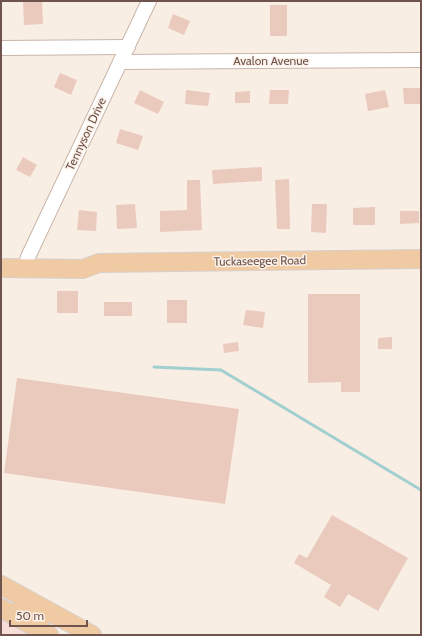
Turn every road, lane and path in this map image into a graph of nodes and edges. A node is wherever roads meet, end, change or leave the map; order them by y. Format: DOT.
graph roads {
  1 [pos="149,1"];
  2 [pos="128,46"];
  3 [pos="1,48"];
  4 [pos="421,60"];
  5 [pos="120,62"];
  6 [pos="1,259"];
  7 [pos="421,259"];
  8 [pos="27,262"];
  9 [pos="1,268"];
  10 [pos="1,585"];
  11 [pos="8,612"];
  12 [pos="68,621"];
  13 [pos="49,635"];
  14 [pos="92,635"];
  1 -- 2 [label="street, Tennyson Drive"];
  2 -- 3 [label="street"];
  2 -- 5 [label="street, Tennyson Drive"];
  4 -- 5 [label="street, Avalon Avenue"];
  5 -- 8 [label="street, Tennyson Drive"];
  6 -- 8 [label="main road, Tuckaseegee Road"];
  7 -- 8 [label="main road, Tuckaseegee Road"];
  8 -- 9 [label="main road, Tuckaseegee Road"];
  10 -- 12 [label="main road"];
  11 -- 12 [label="main road"];
  11 -- 13 [label="main road"];
  12 -- 14 [label="main road"];
}
